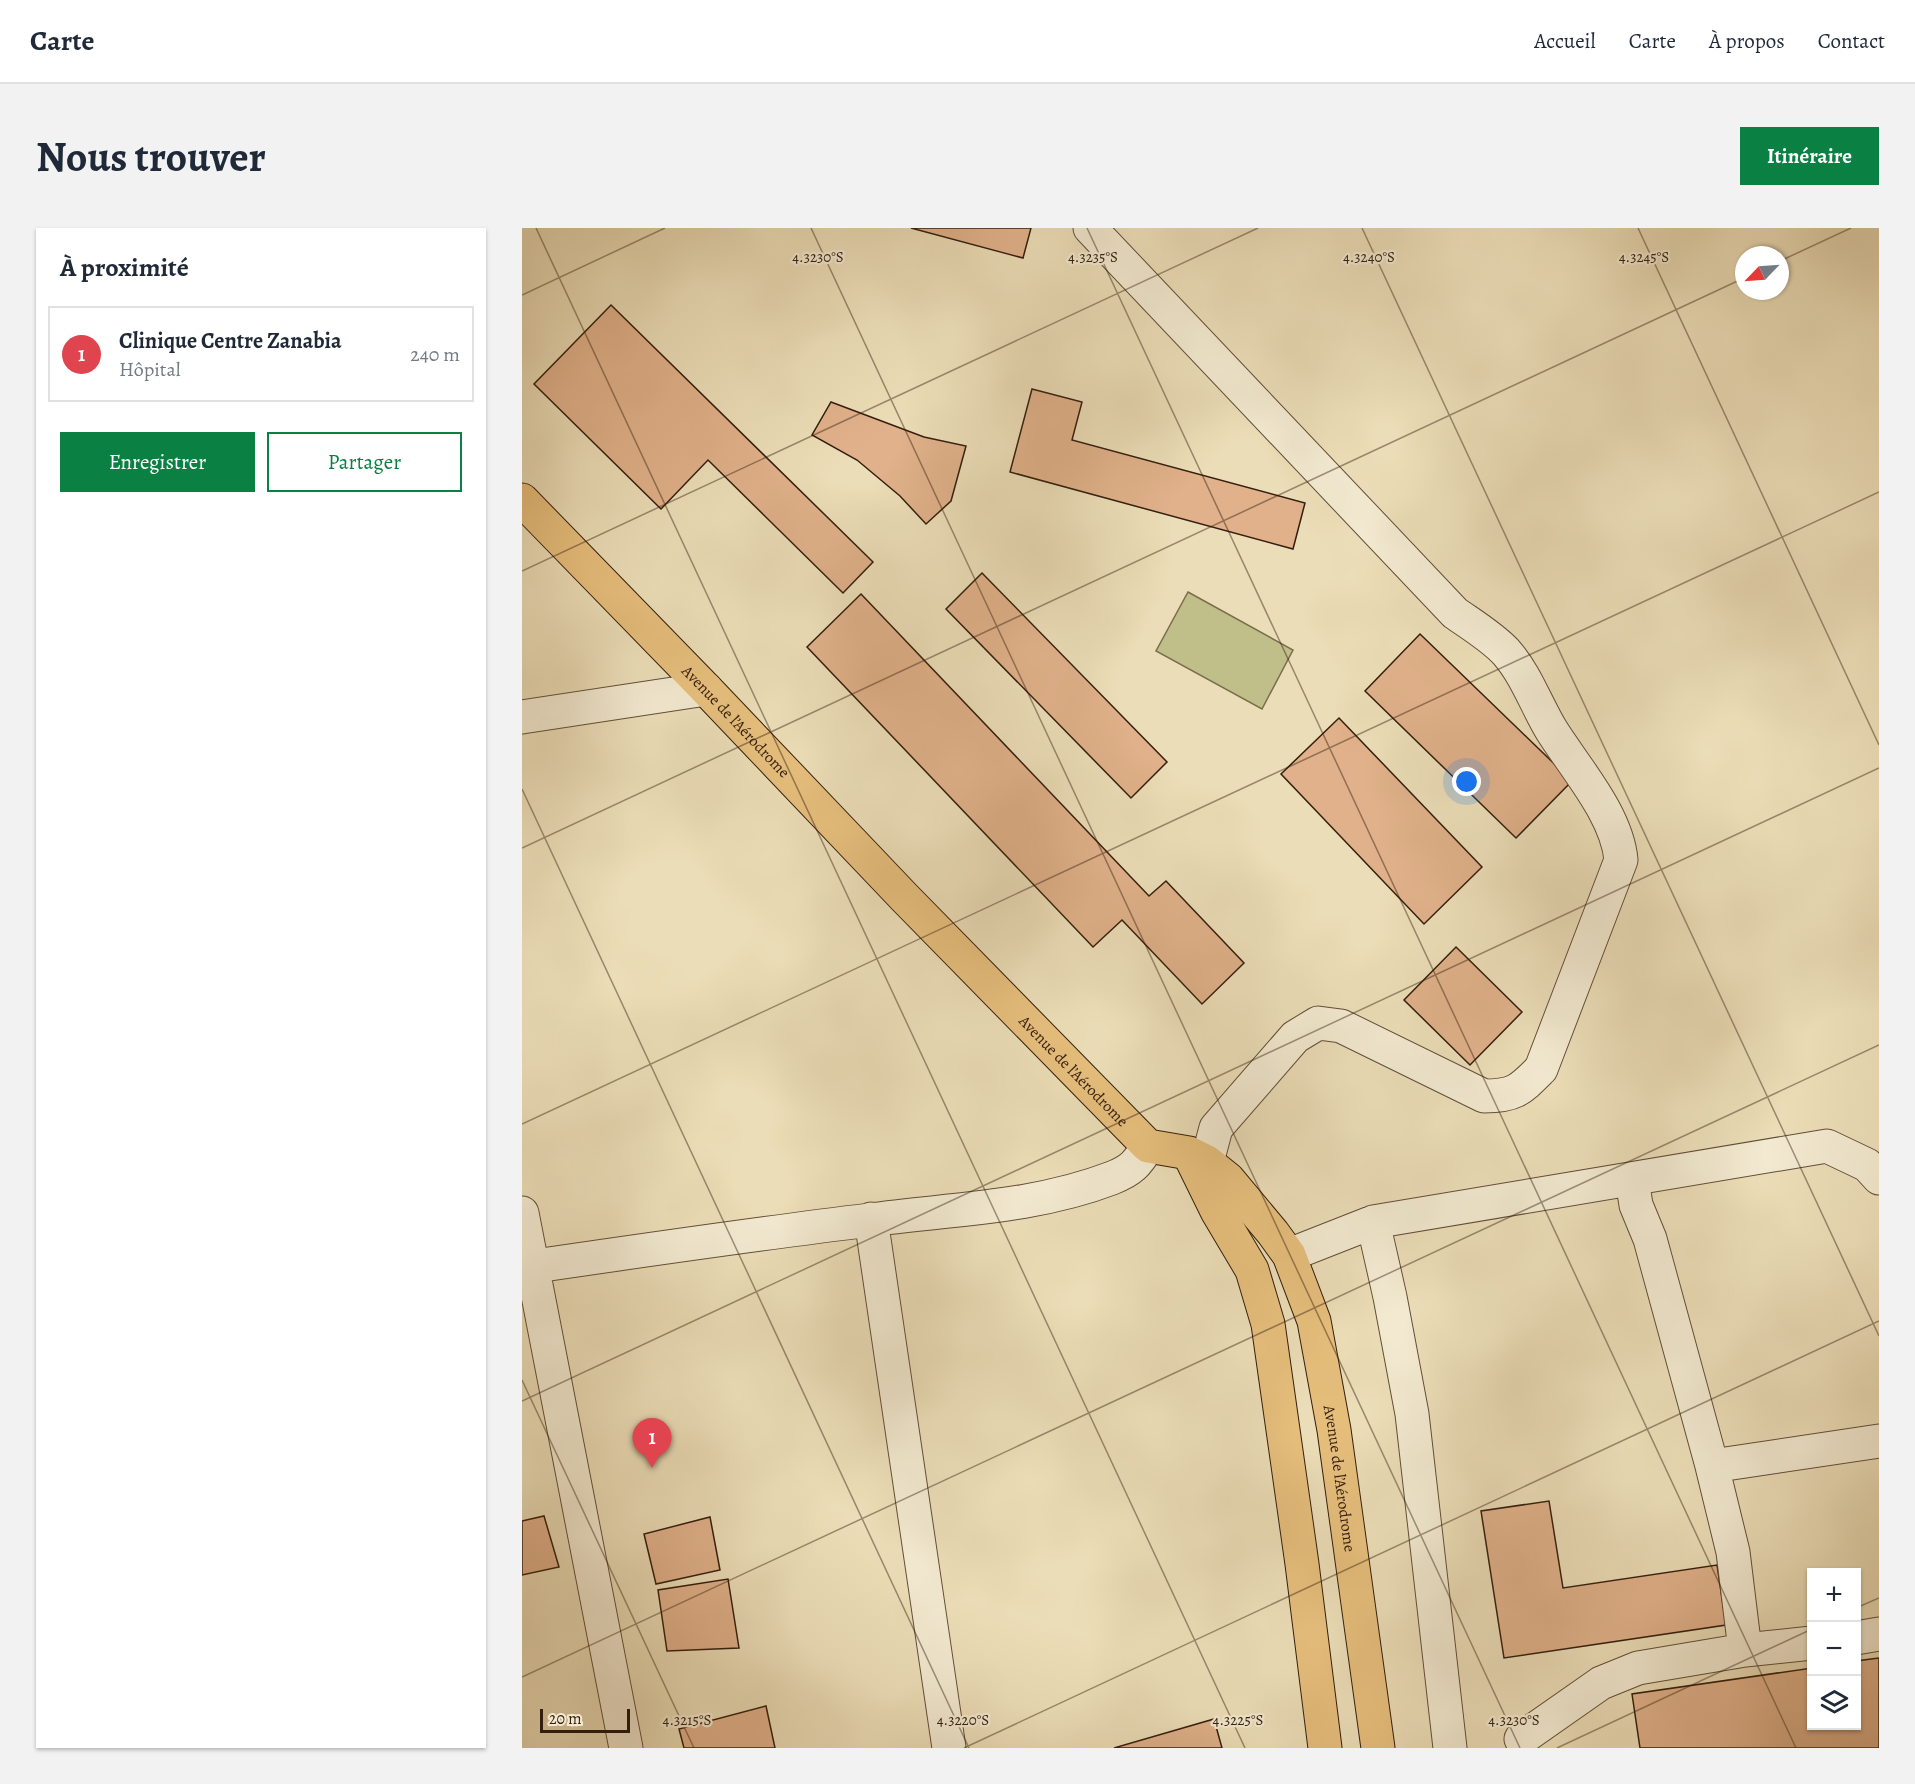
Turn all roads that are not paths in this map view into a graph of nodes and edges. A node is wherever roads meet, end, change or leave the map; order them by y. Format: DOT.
graph roads {
  1 [pos="1090,228"];
  2 [pos="522,500"];
  3 [pos="706,689"];
  4 [pos="522,717"];
  5 [pos="1148,1146"];
  6 [pos="1198,1157"];
  7 [pos="1879,1178"];
  8 [pos="1632,1179"];
  9 [pos="522,1213"];
  10 [pos="871,1219"];
  11 [pos="1373,1222"];
  12 [pos="1289,1255"];
  13 [pos="526,1267"];
  14 [pos="1879,1441"];
  15 [pos="1712,1466"];
  16 [pos="1879,1634"];
  17 [pos="1861,1637"];
  18 [pos="1807,1644"];
  19 [pos="1744,1650"];
  20 [pos="1521,1739"];
  21 [pos="626,1748"];
  22 [pos="950,1748"];
  23 [pos="1325,1748"];
  24 [pos="1378,1748"];
  25 [pos="1450,1748"];
  1 -- 6 [label="street"];
  2 -- 3 [label="main road, Avenue de l’Aérodrome"];
  3 -- 4 [label="street"];
  3 -- 5 [label="main road, Avenue de l’Aérodrome"];
  5 -- 6 [label="main road"];
  5 -- 10 [label="street"];
  6 -- 12 [label="main road, Avenue de l’Aérodrome"];
  6 -- 23 [label="main road"];
  7 -- 8 [label="street"];
  8 -- 11 [label="street"];
  8 -- 15 [label="street"];
  9 -- 13 [label="street"];
  10 -- 13 [label="street"];
  10 -- 22 [label="street"];
  11 -- 12 [label="street"];
  11 -- 25 [label="street"];
  12 -- 24 [label="main road, Avenue de l’Aérodrome"];
  13 -- 21 [label="street"];
  14 -- 15 [label="street"];
  15 -- 19 [label="street"];
  16 -- 17 [label="street"];
  18 -- 19 [label="street"];
  19 -- 20 [label="street"];
}
